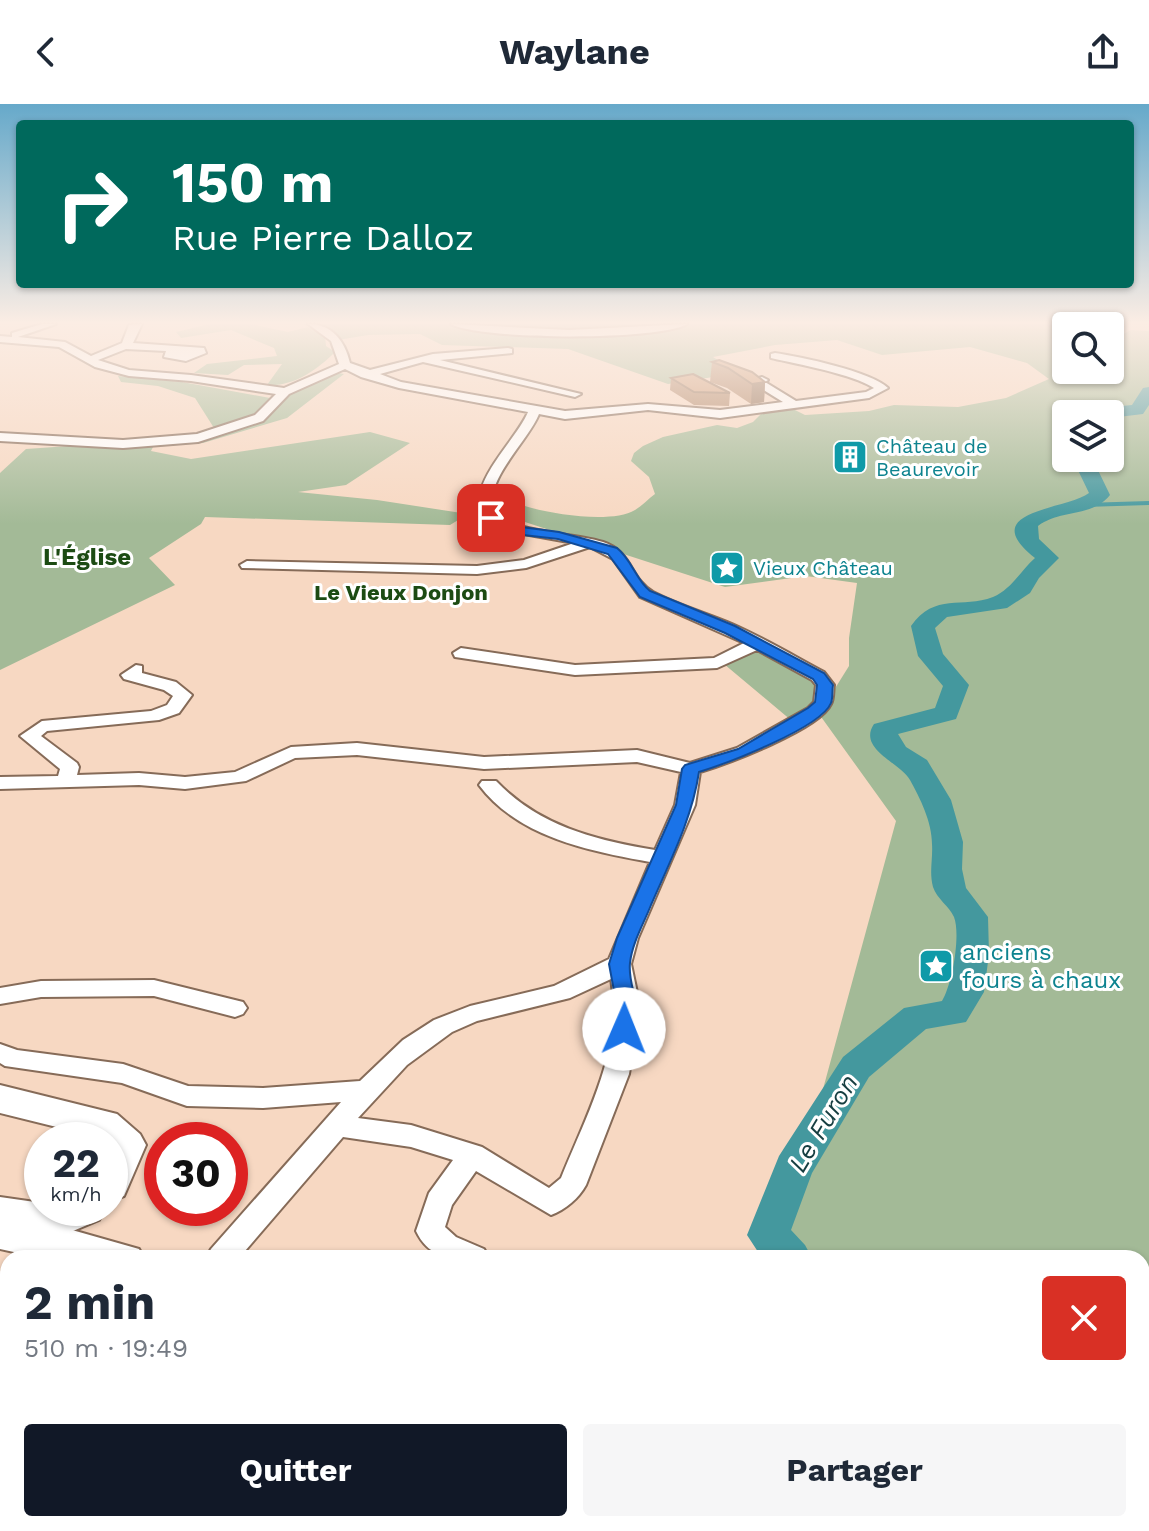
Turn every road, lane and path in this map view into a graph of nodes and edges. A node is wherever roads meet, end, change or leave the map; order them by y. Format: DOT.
graph roads {
  1 [pos="276,391"];
  2 [pos="288,391"];
  3 [pos="428,391"];
  4 [pos="560,391"];
  5 [pos="771,391"];
  6 [pos="880,391"];
  7 [pos="285,392"];
  8 [pos="575,394"];
  9 [pos="734,400"];
  10 [pos="792,403"];
  11 [pos="534,411"];
  12 [pos="749,411"];
  13 [pos="0,437"];
  14 [pos="589,543"];
  15 [pos="247,565"];
  16 [pos="756,644"];
  17 [pos="461,653"];
  18 [pos="136,670"];
  19 [pos="691,769"];
  20 [pos="66,782"];
  21 [pos="0,783"];
  22 [pos="489,785"];
  23 [pos="662,858"];
  24 [pos="619,964"];
  25 [pos="0,996"];
  26 [pos="235,1008"];
  27 [pos="0,1053"];
  28 [pos="364,1091"];
  29 [pos="0,1099"];
  30 [pos="96,1122"];
  31 [pos="337,1126"];
  32 [pos="472,1155"];
  33 [pos="0,1214"];
  34 [pos="24,1218"];
  35 [pos="0,1237"];
  36 [pos="101,1250"];
  37 [pos="228,1250"];
  38 [pos="455,1250"];
  1 -- 7 [label="street"];
  2 -- 7 [label="street"];
  3 -- 11 [label="street"];
  4 -- 8 [label="street"];
  5 -- 10 [label="street"];
  6 -- 10 [label="street"];
  7 -- 13 [label="street"];
  9 -- 12 [label="street"];
  10 -- 12 [label="street"];
  11 -- 12 [label="street"];
  11 -- 14 [label="street"];
  14 -- 15 [label="street"];
  14 -- 16 [label="street"];
  16 -- 17 [label="street"];
  16 -- 19 [label="street"];
  18 -- 20 [label="street"];
  19 -- 20 [label="street"];
  19 -- 23 [label="street"];
  20 -- 21 [label="street"];
  22 -- 23 [label="street"];
  23 -- 24 [label="street"];
  24 -- 28 [label="street"];
  24 -- 32 [label="street"];
  25 -- 26 [label="street"];
  27 -- 28 [label="street"];
  28 -- 31 [label="street"];
  29 -- 30 [label="main road"];
  31 -- 32 [label="street"];
  31 -- 37 [label="street"];
  32 -- 38 [label="street"];
  33 -- 34 [label="main road"];
  35 -- 36 [label="street"];
}
